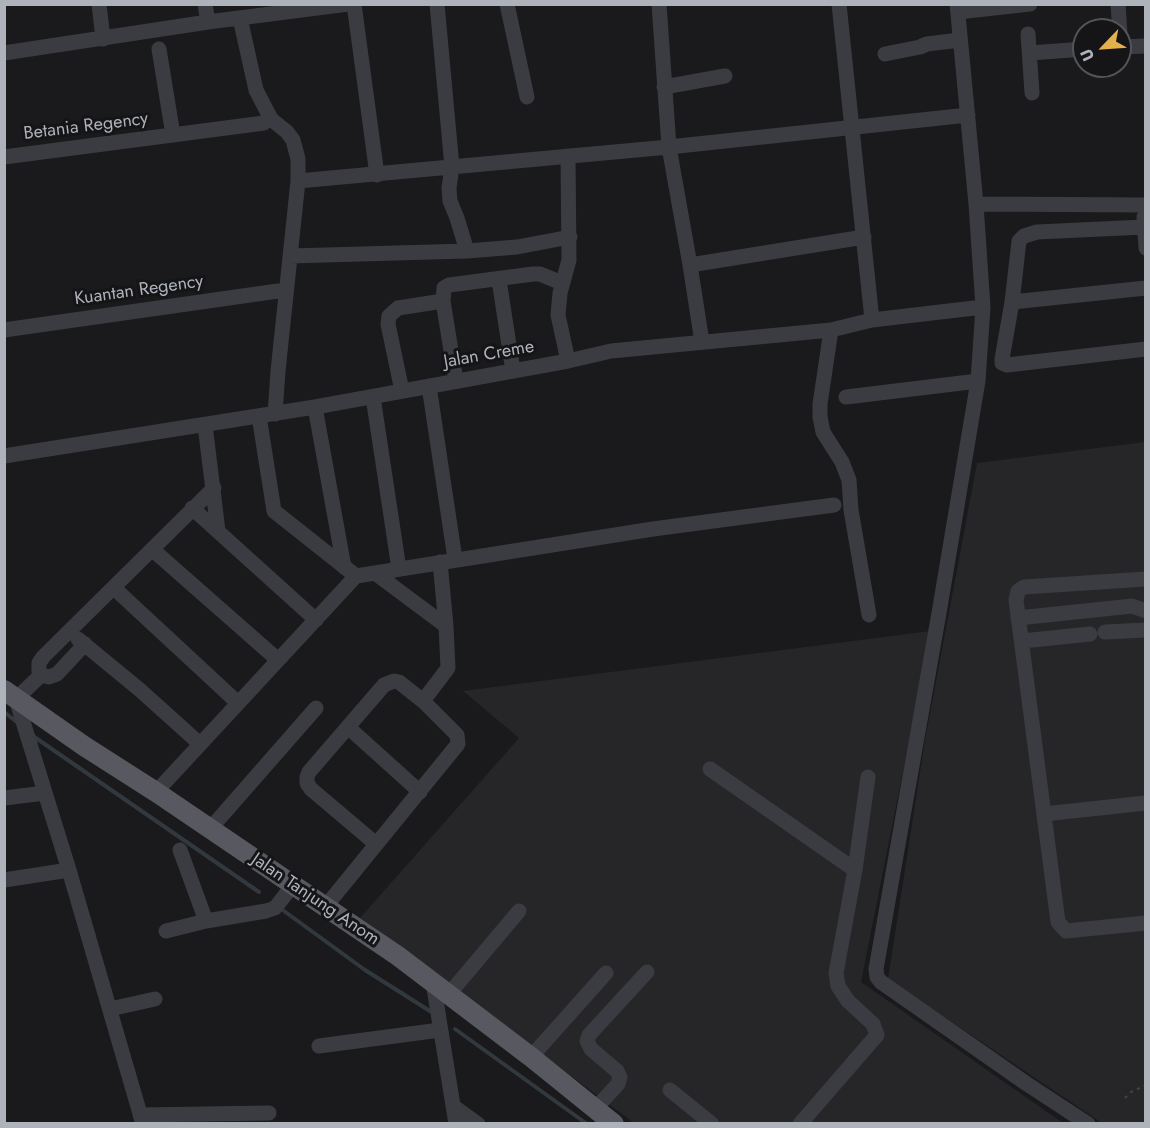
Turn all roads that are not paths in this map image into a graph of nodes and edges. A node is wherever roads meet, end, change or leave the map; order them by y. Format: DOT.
graph roads {
  1 [pos="99,4"];
  2 [pos="205,4"];
  3 [pos="348,4"];
  4 [pos="354,4"];
  5 [pos="437,4"];
  6 [pos="507,4"];
  7 [pos="659,4"];
  8 [pos="838,4"];
  9 [pos="1030,4"];
  10 [pos="343,5"];
  11 [pos="958,8"];
  12 [pos="240,18"];
  13 [pos="207,22"];
  14 [pos="1028,34"];
  15 [pos="104,39"];
  16 [pos="960,40"];
  17 [pos="159,49"];
  18 [pos="1072,50"];
  19 [pos="1030,52"];
  20 [pos="4,53"];
  21 [pos="885,54"];
  22 [pos="725,76"];
  23 [pos="664,87"];
  24 [pos="1032,93"];
  25 [pos="527,97"];
  26 [pos="968,115"];
  27 [pos="264,123"];
  28 [pos="852,127"];
  29 [pos="173,135"];
  30 [pos="669,147"];
  31 [pos="568,156"];
  32 [pos="4,158"];
  33 [pos="452,167"];
  34 [pos="377,175"];
  35 [pos="298,181"];
  36 [pos="976,204"];
  37 [pos="1144,205"];
  38 [pos="1144,227"];
  39 [pos="570,237"];
  40 [pos="864,237"];
  41 [pos="1146,248"];
  42 [pos="466,251"];
  43 [pos="290,256"];
  44 [pos="690,265"];
  45 [pos="499,280"];
  46 [pos="562,283"];
  47 [pos="1146,288"];
  48 [pos="278,291"];
  49 [pos="443,301"];
  50 [pos="1012,302"];
  51 [pos="983,307"];
  52 [pos="872,320"];
  53 [pos="4,330"];
  54 [pos="831,330"];
  55 [pos="702,342"];
  56 [pos="1146,349"];
  57 [pos="568,361"];
  58 [pos="513,371"];
  59 [pos="456,381"];
  60 [pos="978,381"];
  61 [pos="429,386"];
  62 [pos="402,391"];
  63 [pos="373,397"];
  64 [pos="846,397"];
  65 [pos="315,407"];
  66 [pos="275,414"];
  67 [pos="259,416"];
  68 [pos="205,424"];
  69 [pos="4,456"];
  70 [pos="214,488"];
  71 [pos="834,505"];
  72 [pos="192,508"];
  73 [pos="218,531"];
  74 [pos="153,550"];
  75 [pos="447,561"];
  76 [pos="399,569"];
  77 [pos="350,572"];
  78 [pos="375,573"];
  79 [pos="1146,579"];
  80 [pos="114,588"];
  81 [pos="1146,611"];
  82 [pos="869,615"];
  83 [pos="1018,618"];
  84 [pos="316,620"];
  85 [pos="446,626"];
  86 [pos="1146,630"];
  87 [pos="69,631"];
  88 [pos="1022,641"];
  89 [pos="85,644"];
  90 [pos="278,660"];
  91 [pos="41,675"];
  92 [pos="10,695"];
  93 [pos="423,701"];
  94 [pos="238,703"];
  95 [pos="316,708"];
  96 [pos="349,728"];
  97 [pos="200,744"];
  98 [pos="710,769"];
  99 [pos="868,777"];
  100 [pos="156,792"];
  101 [pos="420,792"];
  102 [pos="45,793"];
  103 [pos="4,798"];
  104 [pos="1146,803"];
  105 [pos="1044,814"];
  106 [pos="210,829"];
  107 [pos="376,844"];
  108 [pos="180,850"];
  109 [pos="69,870"];
  110 [pos="855,870"];
  111 [pos="4,880"];
  112 [pos="293,885"];
  113 [pos="326,906"];
  114 [pos="519,911"];
  115 [pos="206,921"];
  116 [pos="1146,923"];
  117 [pos="166,931"];
  118 [pos="647,972"];
  119 [pos="606,973"];
  120 [pos="433,982"];
  121 [pos="449,994"];
  122 [pos="155,999"];
  123 [pos="110,1009"];
  124 [pos="440,1030"];
  125 [pos="319,1047"];
  126 [pos="531,1057"];
  127 [pos="670,1090"];
  128 [pos="453,1106"];
  129 [pos="595,1109"];
  130 [pos="269,1113"];
  131 [pos="141,1119"];
  132 [pos="456,1124"];
  133 [pos="478,1124"];
  134 [pos="614,1124"];
  135 [pos="712,1124"];
  136 [pos="800,1124"];
  137 [pos="1088,1124"];
  1 -- 15 [label="street"];
  2 -- 13 [label="street"];
  3 -- 10 [label="street"];
  4 -- 34 [label="street"];
  5 -- 33 [label="street"];
  6 -- 25 [label="street"];
  7 -- 23 [label="street"];
  8 -- 28 [label="street"];
  9 -- 11 [label="street"];
  10 -- 12 [label="street"];
  11 -- 16 [label="street"];
  12 -- 13 [label="street"];
  12 -- 35 [label="street"];
  13 -- 15 [label="street"];
  14 -- 19 [label="street"];
  15 -- 20 [label="street"];
  16 -- 21 [label="street"];
  16 -- 26 [label="street"];
  17 -- 29 [label="street, Betania Regency"];
  18 -- 19 [label="street"];
  19 -- 24 [label="street"];
  22 -- 23 [label="street"];
  23 -- 30 [label="street"];
  26 -- 28 [label="street"];
  26 -- 36 [label="street"];
  27 -- 29 [label="street, Betania Regency"];
  28 -- 30 [label="street"];
  28 -- 40 [label="street"];
  29 -- 32 [label="street, Betania Regency"];
  30 -- 31 [label="street"];
  30 -- 44 [label="street"];
  31 -- 33 [label="street"];
  31 -- 39 [label="street"];
  33 -- 34 [label="street"];
  33 -- 42 [label="street"];
  34 -- 35 [label="street"];
  35 -- 43 [label="street"];
  36 -- 37 [label="street"];
  36 -- 51 [label="street"];
  37 -- 38 [label="street"];
  38 -- 41 [label="street"];
  38 -- 50 [label="street"];
  39 -- 42 [label="street"];
  39 -- 46 [label="street"];
  40 -- 44 [label="street"];
  40 -- 52 [label="street"];
  42 -- 43 [label="street"];
  43 -- 66 [label="street"];
  44 -- 55 [label="street"];
  45 -- 46 [label="street"];
  45 -- 49 [label="street"];
  45 -- 58 [label="street"];
  46 -- 57 [label="street"];
  47 -- 50 [label="street"];
  48 -- 53 [label="street, Kuantan Regency"];
  49 -- 59 [label="street"];
  49 -- 62 [label="street"];
  50 -- 56 [label="street"];
  51 -- 52 [label="street, Jalan Creme"];
  51 -- 60 [label="street"];
  52 -- 54 [label="street, Jalan Creme"];
  54 -- 55 [label="street, Jalan Creme"];
  54 -- 82 [label="street"];
  55 -- 57 [label="street, Jalan Creme"];
  57 -- 58 [label="street, Jalan Creme"];
  58 -- 59 [label="street, Jalan Creme"];
  59 -- 61 [label="street, Jalan Creme"];
  60 -- 64 [label="street"];
  60 -- 137 [label="street"];
  61 -- 62 [label="street, Jalan Creme"];
  61 -- 75 [label="street"];
  62 -- 63 [label="street, Jalan Creme"];
  63 -- 65 [label="street, Jalan Creme"];
  63 -- 76 [label="street"];
  65 -- 66 [label="street, Jalan Creme"];
  65 -- 77 [label="street"];
  66 -- 67 [label="street, Jalan Creme"];
  67 -- 68 [label="street, Jalan Creme"];
  67 -- 77 [label="street"];
  68 -- 69 [label="street, Jalan Creme"];
  68 -- 70 [label="street"];
  70 -- 72 [label="street"];
  70 -- 73 [label="street"];
  71 -- 75 [label="street"];
  72 -- 73 [label="street"];
  72 -- 74 [label="street"];
  73 -- 84 [label="street"];
  74 -- 80 [label="street"];
  74 -- 90 [label="street"];
  75 -- 76 [label="street"];
  75 -- 85 [label="street"];
  76 -- 78 [label="street"];
  77 -- 78 [label="street"];
  77 -- 84 [label="street"];
  78 -- 85 [label="street"];
  79 -- 83 [label="street"];
  80 -- 87 [label="street"];
  80 -- 94 [label="street"];
  81 -- 83 [label="street"];
  83 -- 88 [label="street"];
  84 -- 90 [label="street"];
  85 -- 93 [label="street"];
  86 -- 88 [label="street"];
  87 -- 89 [label="street"];
  87 -- 91 [label="street"];
  88 -- 105 [label="street"];
  89 -- 91 [label="street"];
  89 -- 97 [label="street"];
  90 -- 94 [label="street"];
  91 -- 92 [label="street"];
  92 -- 100 [label="main road, Jalan Tanjung Anom"];
  92 -- 102 [label="street"];
  93 -- 96 [label="street"];
  93 -- 101 [label="street"];
  94 -- 97 [label="street"];
  95 -- 106 [label="street"];
  96 -- 101 [label="street"];
  96 -- 107 [label="street"];
  97 -- 100 [label="street"];
  98 -- 110 [label="street"];
  99 -- 110 [label="street"];
  100 -- 106 [label="main road, Jalan Tanjung Anom"];
  101 -- 107 [label="street"];
  102 -- 103 [label="street"];
  102 -- 109 [label="street"];
  104 -- 105 [label="street"];
  105 -- 116 [label="street"];
  106 -- 112 [label="main road, Jalan Tanjung Anom"];
  107 -- 113 [label="street"];
  108 -- 115 [label="street"];
  109 -- 111 [label="street"];
  109 -- 123 [label="street"];
  110 -- 136 [label="street"];
  112 -- 113 [label="main road, Jalan Tanjung Anom"];
  112 -- 115 [label="street"];
  113 -- 120 [label="main road, Jalan Tanjung Anom"];
  114 -- 121 [label="street"];
  115 -- 117 [label="street"];
  118 -- 129 [label="street"];
  119 -- 126 [label="street"];
  120 -- 121 [label="main road, Jalan Tanjung Anom"];
  120 -- 124 [label="street"];
  121 -- 126 [label="main road, Jalan Tanjung Anom"];
  122 -- 123 [label="street"];
  123 -- 131 [label="street"];
  124 -- 125 [label="street"];
  124 -- 128 [label="street"];
  126 -- 129 [label="main road, Jalan Tanjung Anom"];
  127 -- 135 [label="street"];
  128 -- 132 [label="street"];
  128 -- 133 [label="street"];
  129 -- 134 [label="main road, Jalan Tanjung Anom"];
  130 -- 131 [label="street"];
}
